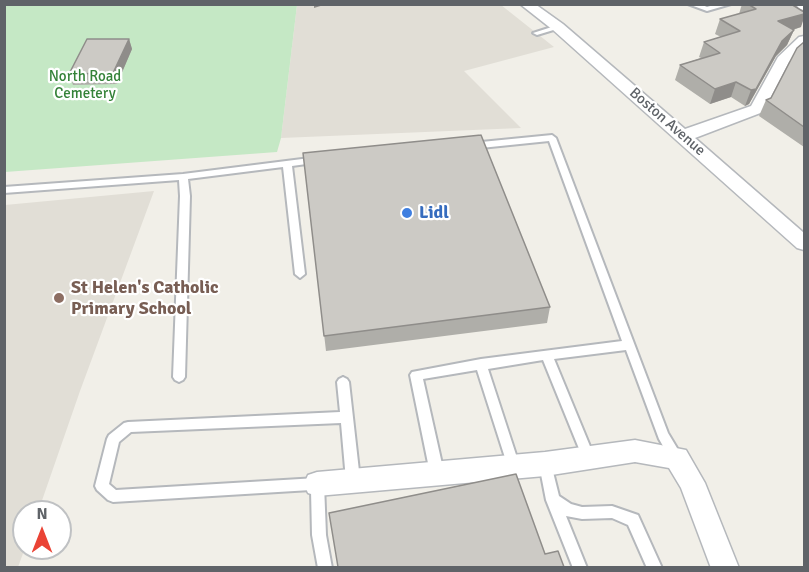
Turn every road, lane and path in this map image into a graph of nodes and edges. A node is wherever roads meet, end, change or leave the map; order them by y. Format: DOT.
graph roads {
  1 [pos="526,4"];
  2 [pos="691,4"];
  3 [pos="728,4"];
  4 [pos="558,27"];
  5 [pos="537,33"];
  6 [pos="804,40"];
  7 [pos="683,136"];
  8 [pos="460,147"];
  9 [pos="333,158"];
  10 [pos="287,163"];
  11 [pos="183,177"];
  12 [pos="4,190"];
  13 [pos="800,231"];
  14 [pos="300,274"];
  15 [pos="628,345"];
  16 [pos="547,355"];
  17 [pos="481,364"];
  18 [pos="179,377"];
  19 [pos="343,382"];
  20 [pos="346,417"];
  21 [pos="588,456"];
  22 [pos="677,458"];
  23 [pos="545,464"];
  24 [pos="514,467"];
  25 [pos="437,473"];
  26 [pos="353,480"];
  27 [pos="317,484"];
  28 [pos="553,500"];
  29 [pos="325,567"];
  30 [pos="580,567"];
  31 [pos="655,567"];
  32 [pos="725,567"];
  1 -- 4 [label="street, Boston Avenue"];
  2 -- 3 [label="lane"];
  4 -- 5 [label="lane"];
  4 -- 7 [label="street, Boston Avenue"];
  6 -- 7 [label="street"];
  7 -- 13 [label="street, Boston Avenue"];
  8 -- 15 [label="lane"];
  9 -- 10 [label="lane"];
  10 -- 11 [label="lane"];
  10 -- 14 [label="lane"];
  11 -- 12 [label="lane"];
  11 -- 18 [label="lane"];
  15 -- 16 [label="lane"];
  15 -- 22 [label="lane"];
  16 -- 17 [label="lane"];
  16 -- 21 [label="lane"];
  17 -- 24 [label="lane"];
  17 -- 25 [label="lane"];
  19 -- 20 [label="lane"];
  20 -- 26 [label="lane"];
  20 -- 27 [label="lane"];
  21 -- 22 [label="street"];
  21 -- 23 [label="street"];
  22 -- 32 [label="street"];
  23 -- 24 [label="street"];
  23 -- 28 [label="lane"];
  24 -- 25 [label="street"];
  25 -- 26 [label="street"];
  26 -- 27 [label="street"];
  27 -- 29 [label="lane"];
  28 -- 30 [label="lane"];
  28 -- 31 [label="lane"];
}
